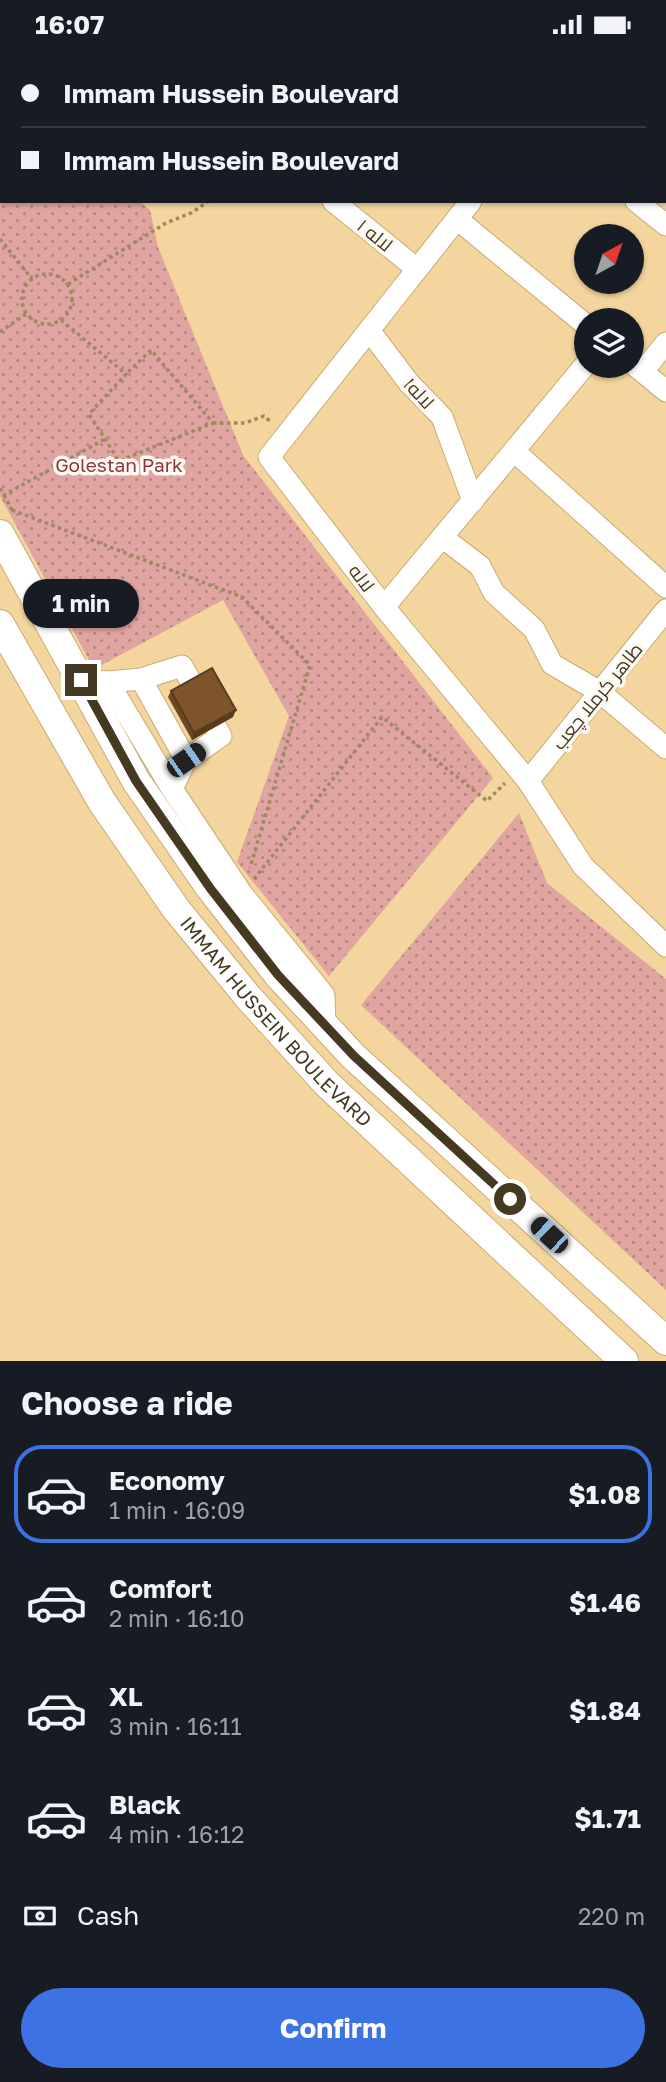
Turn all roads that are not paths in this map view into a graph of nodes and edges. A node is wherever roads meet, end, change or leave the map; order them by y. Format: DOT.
graph roads {
  1 [pos="335,203"];
  2 [pos="469,203"];
  3 [pos="638,203"];
  4 [pos="457,219"];
  5 [pos="666,225"];
  6 [pos="417,269"];
  7 [pos="574,315"];
  8 [pos="369,330"];
  9 [pos="666,343"];
  10 [pos="644,361"];
  11 [pos="644,373"];
  12 [pos="574,378"];
  13 [pos="666,391"];
  14 [pos="514,451"];
  15 [pos="473,501"];
  16 [pos="6,522"];
  17 [pos="442,537"];
  18 [pos="666,587"];
  19 [pos="384,607"];
  20 [pos="666,610"];
  21 [pos="0,624"];
  22 [pos="142,679"];
  23 [pos="94,681"];
  24 [pos="600,692"];
  25 [pos="666,748"];
  26 [pos="186,760"];
  27 [pos="523,776"];
  28 [pos="172,789"];
  29 [pos="666,946"];
  30 [pos="325,1025"];
  31 [pos="662,1330"];
  32 [pos="626,1361"];
  1 -- 6 [label="street, لاله ۱"];
  2 -- 4 [label="street, لاله"];
  3 -- 5 [label="street"];
  4 -- 6 [label="street, لاله"];
  4 -- 7 [label="street"];
  6 -- 8 [label="street, لاله"];
  8 -- 15 [label="street, لاله۱"];
  8 -- 19 [label="street, لاله"];
  9 -- 10 [label="street"];
  11 -- 13 [label="street"];
  12 -- 14 [label="street"];
  14 -- 15 [label="street"];
  14 -- 18 [label="street"];
  15 -- 17 [label="street"];
  16 -- 23 [label="main road, IMMAM HUSSEIN BOULEVARD"];
  17 -- 19 [label="street"];
  17 -- 24 [label="street"];
  19 -- 27 [label="street, لاله"];
  20 -- 24 [label="street, طاهر کرملا چعب"];
  21 -- 32 [label="main road, IMMAM HUSSEIN BOULEVARD"];
  22 -- 23 [label="street"];
  22 -- 26 [label="street"];
  22 -- 26 [label="street"];
  23 -- 28 [label="street"];
  23 -- 30 [label="main road, IMMAM HUSSEIN BOULEVARD"];
  24 -- 25 [label="street"];
  24 -- 27 [label="street, طاهر کرملا چعب"];
  26 -- 28 [label="street"];
  27 -- 29 [label="street, لاله"];
  28 -- 30 [label="street"];
  30 -- 31 [label="main road, IMMAM HUSSEIN BOULEVARD"];
  31 -- 32 [label="main road"];
}
